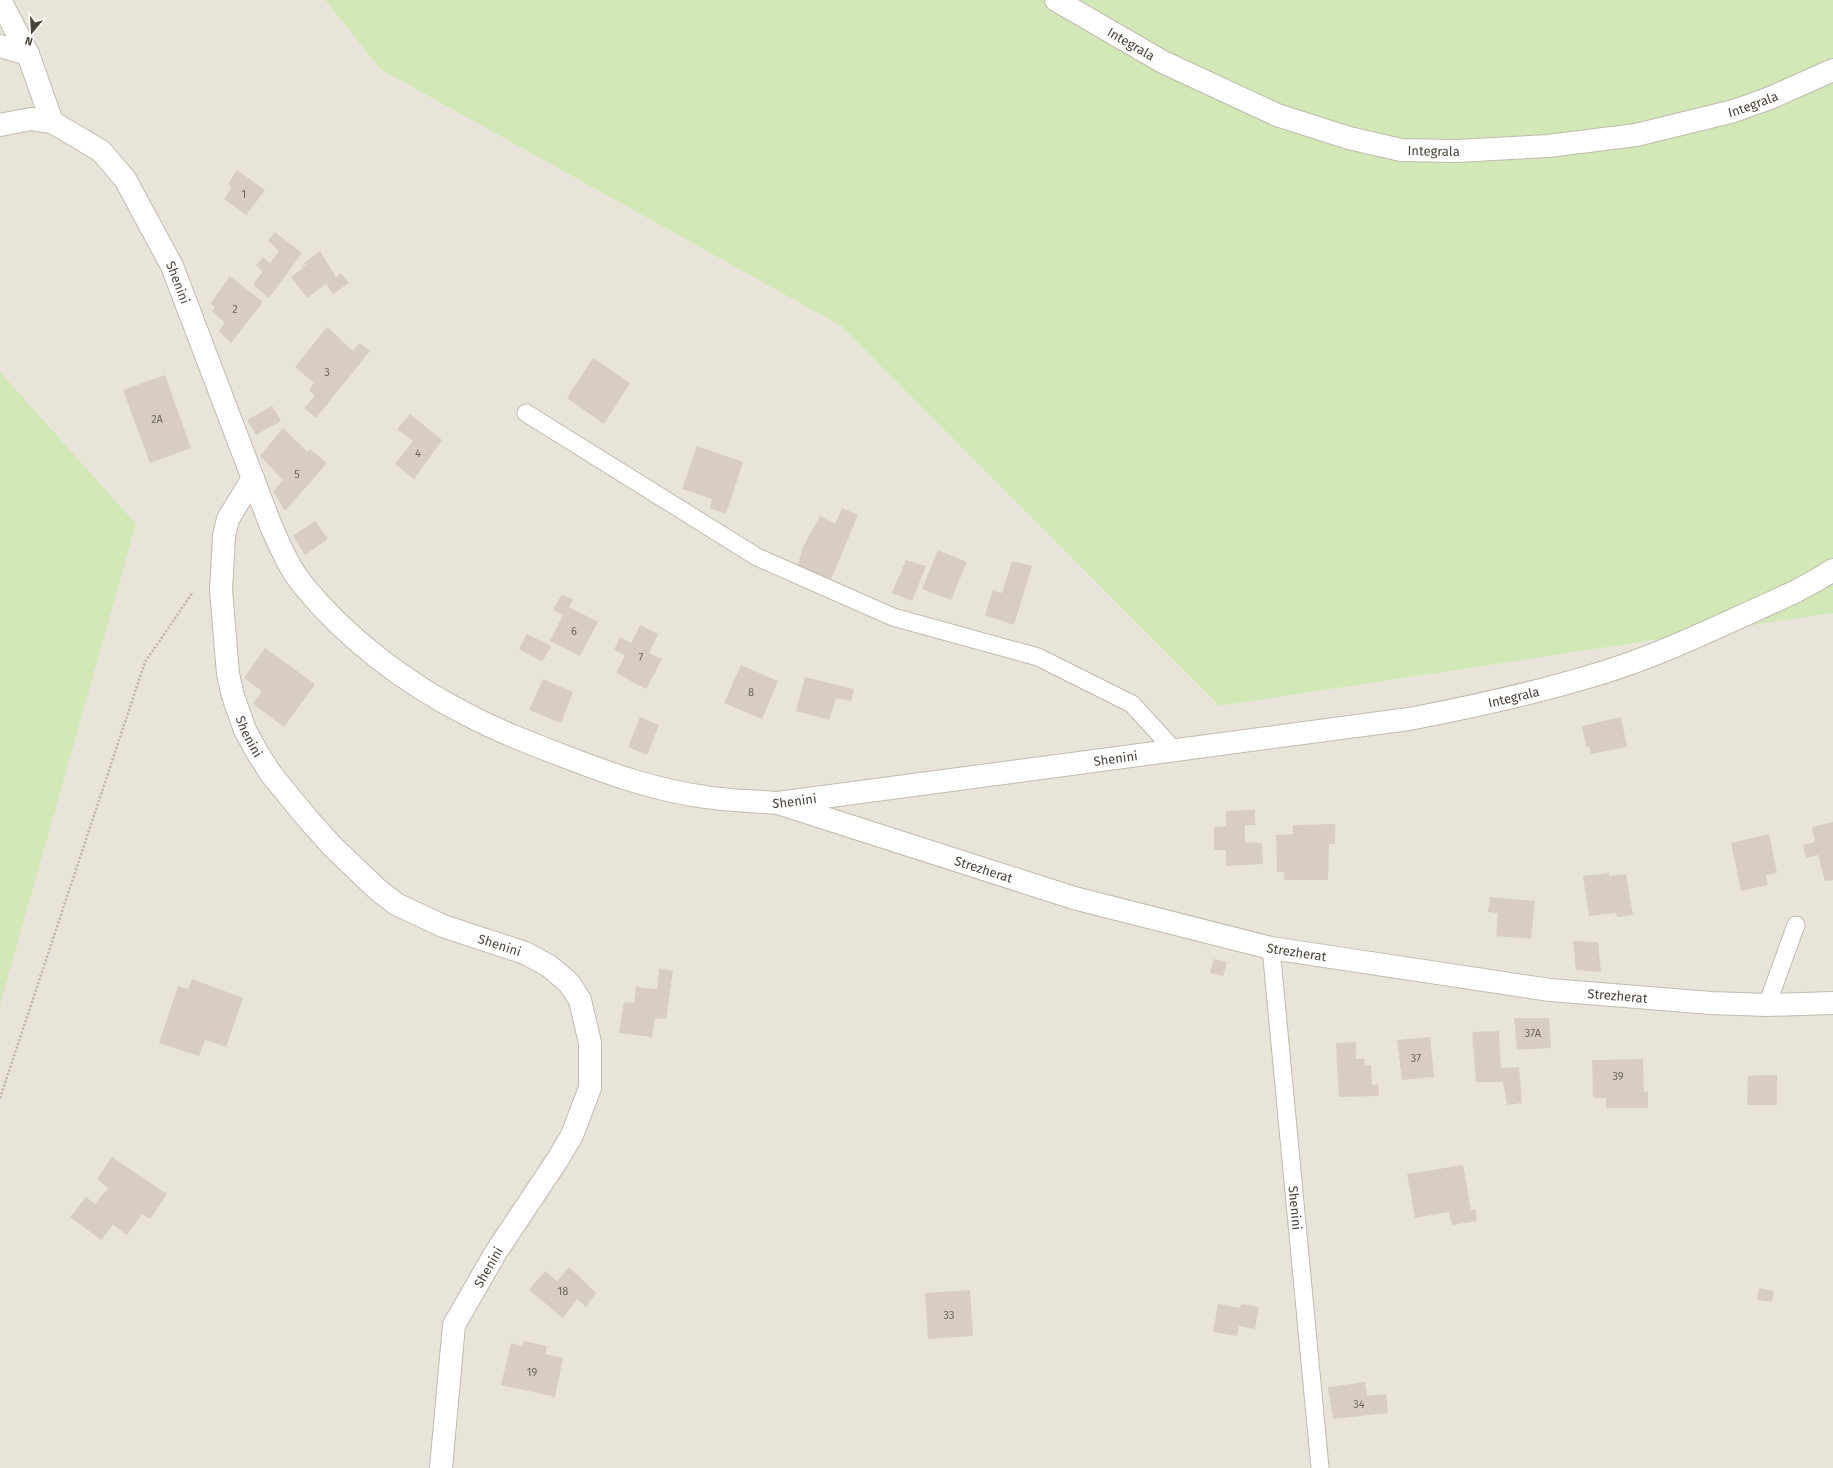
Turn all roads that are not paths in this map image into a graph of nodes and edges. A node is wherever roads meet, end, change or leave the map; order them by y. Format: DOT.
graph roads {
  1 [pos="0,0"];
  2 [pos="1056,0"];
  3 [pos="0,46"];
  4 [pos="28,54"];
  5 [pos="1833,70"];
  6 [pos="52,122"];
  7 [pos="0,125"];
  8 [pos="526,413"];
  9 [pos="253,478"];
  10 [pos="1833,570"];
  11 [pos="1174,750"];
  12 [pos="778,803"];
  13 [pos="1796,925"];
  14 [pos="1271,948"];
  15 [pos="1833,1003"];
  16 [pos="1767,1005"];
  17 [pos="441,1468"];
  18 [pos="1320,1468"];
  1 -- 4 [label="street"];
  2 -- 5 [label="street, Integrala"];
  3 -- 4 [label="street"];
  4 -- 6 [label="street"];
  6 -- 7 [label="street"];
  6 -- 9 [label="street, Shenini"];
  8 -- 11 [label="lane"];
  9 -- 12 [label="street, Shenini"];
  9 -- 17 [label="street, Shenini"];
  10 -- 11 [label="street, Integrala"];
  11 -- 12 [label="street, Shenini"];
  12 -- 14 [label="street, Strezherat"];
  13 -- 16 [label="lane"];
  14 -- 16 [label="street, Strezherat"];
  14 -- 18 [label="lane, Shenini"];
  15 -- 16 [label="street, Strezherat"];
}
